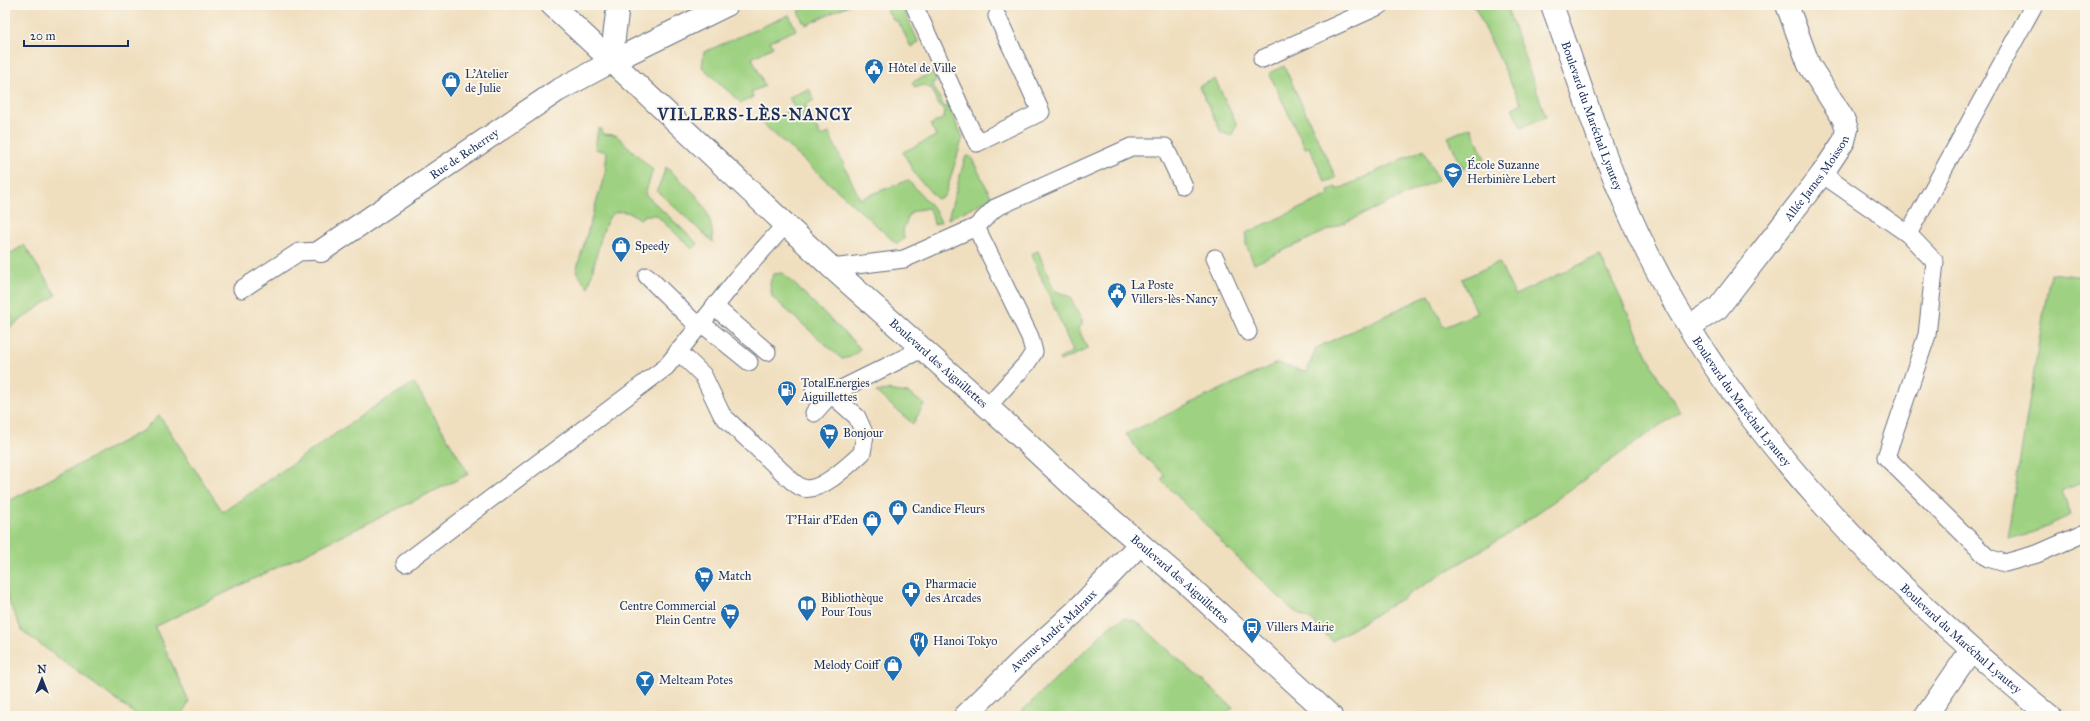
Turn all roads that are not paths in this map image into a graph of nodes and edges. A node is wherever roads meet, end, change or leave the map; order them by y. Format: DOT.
graph roads {
  1 [pos="552,5"];
  2 [pos="618,5"];
  3 [pos="727,5"];
  4 [pos="914,5"];
  5 [pos="1381,5"];
  6 [pos="1552,5"];
  7 [pos="1787,5"];
  8 [pos="2034,5"];
  9 [pos="997,16"];
  10 [pos="1262,59"];
  11 [pos="611,62"];
  12 [pos="1822,174"];
  13 [pos="1183,186"];
  14 [pos="785,225"];
  15 [pos="976,227"];
  16 [pos="1908,234"];
  17 [pos="320,251"];
  18 [pos="1215,258"];
  19 [pos="832,268"];
  20 [pos="647,276"];
  21 [pos="242,289"];
  22 [pos="714,306"];
  23 [pos="699,325"];
  24 [pos="1689,327"];
  25 [pos="1248,332"];
  26 [pos="922,349"];
  27 [pos="678,350"];
  28 [pos="767,352"];
  29 [pos="750,362"];
  30 [pos="814,391"];
  31 [pos="831,394"];
  32 [pos="987,407"];
  33 [pos="814,413"];
  34 [pos="2085,533"];
  35 [pos="1140,544"];
  36 [pos="405,563"];
  37 [pos="1971,650"];
  38 [pos="965,716"];
  39 [pos="1331,716"];
  40 [pos="1926,716"];
  41 [pos="2050,716"];
  1 -- 11 [label="street, Boulevard des Aiguillettes"];
  2 -- 11 [label="street"];
  3 -- 11 [label="street, Rue de Reherrey"];
  4 -- 9 [label="lane"];
  5 -- 10 [label="lane"];
  6 -- 24 [label="street, Boulevard du Maréchal Lyautey"];
  7 -- 12 [label="street, Allée James Moisson"];
  8 -- 16 [label="lane"];
  11 -- 14 [label="street, Boulevard des Aiguillettes"];
  11 -- 17 [label="street, Rue de Reherrey"];
  12 -- 16 [label="lane"];
  12 -- 24 [label="street, Allée James Moisson"];
  13 -- 15 [label="lane"];
  14 -- 19 [label="street, Boulevard des Aiguillettes"];
  14 -- 22 [label="lane"];
  15 -- 19 [label="lane"];
  15 -- 32 [label="lane"];
  16 -- 34 [label="lane"];
  17 -- 21 [label="lane"];
  18 -- 25 [label="lane"];
  19 -- 26 [label="street, Boulevard des Aiguillettes"];
  20 -- 23 [label="lane"];
  22 -- 23 [label="lane"];
  22 -- 28 [label="lane"];
  23 -- 27 [label="lane"];
  23 -- 29 [label="lane"];
  24 -- 37 [label="street, Boulevard du Maréchal Lyautey"];
  26 -- 31 [label="lane"];
  26 -- 32 [label="street, Boulevard des Aiguillettes"];
  27 -- 31 [label="lane"];
  27 -- 36 [label="lane"];
  30 -- 31 [label="lane"];
  31 -- 33 [label="lane"];
  32 -- 35 [label="street, Boulevard des Aiguillettes"];
  35 -- 38 [label="street, Avenue André Malraux"];
  35 -- 39 [label="street, Boulevard des Aiguillettes"];
  37 -- 40 [label="street"];
  37 -- 41 [label="street, Boulevard du Maréchal Lyautey"];
}
